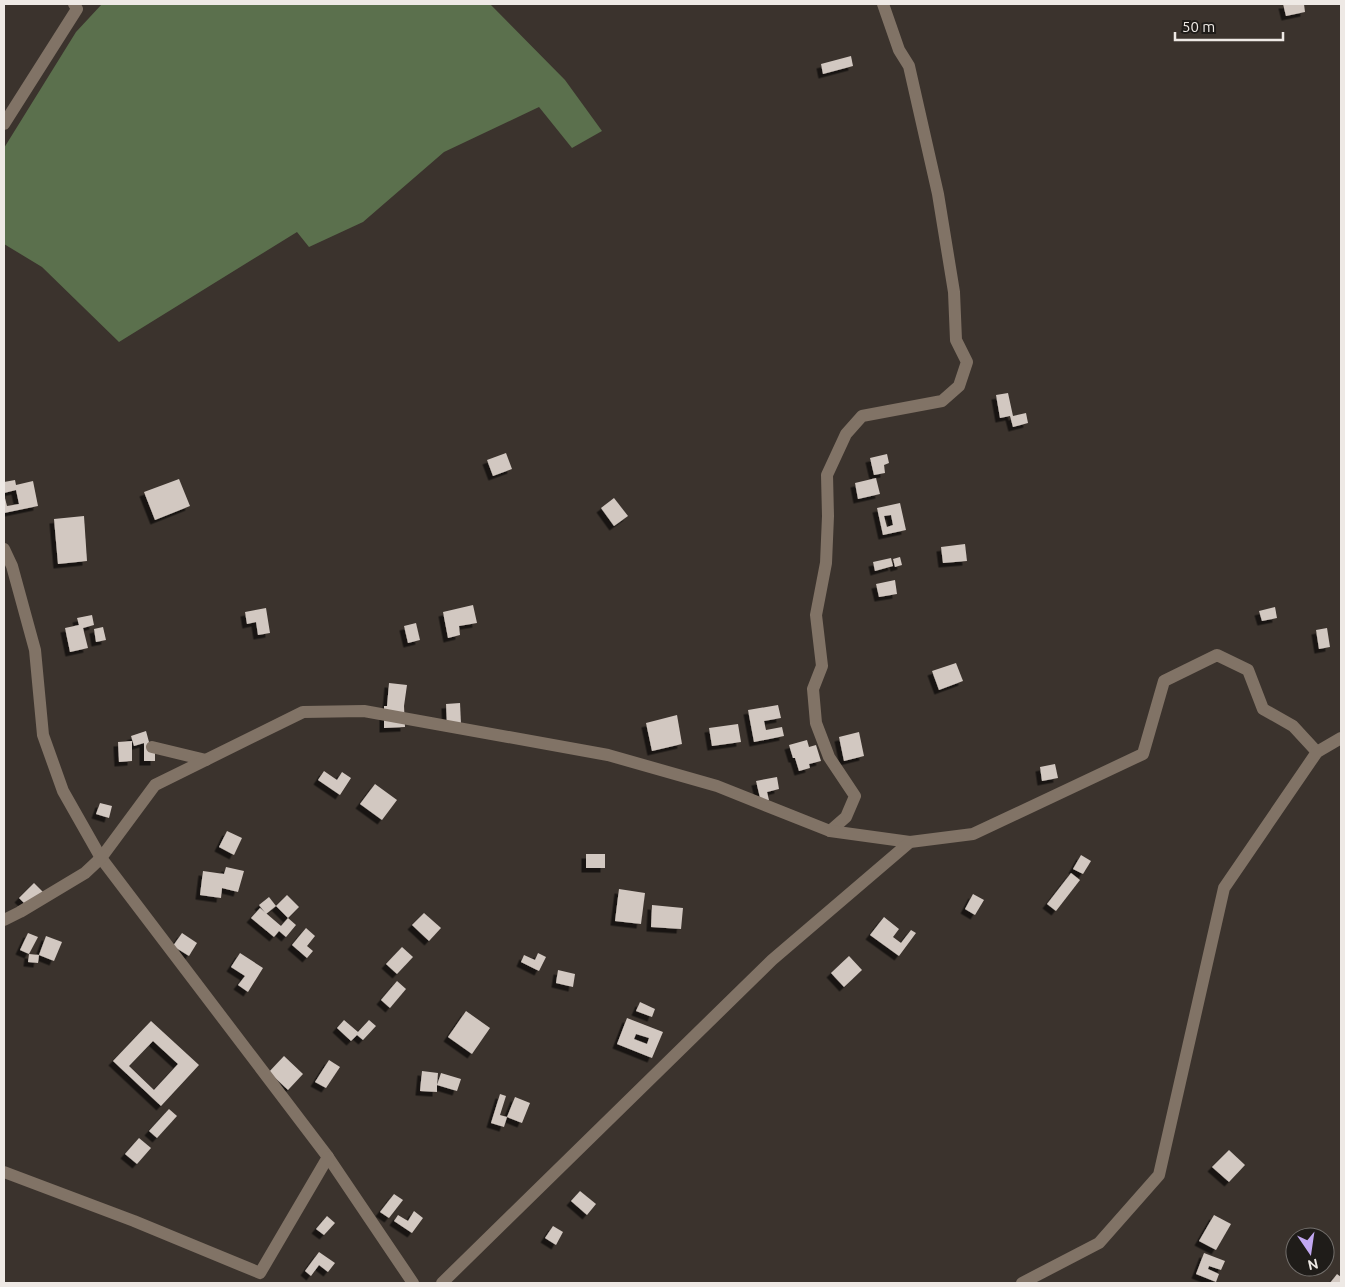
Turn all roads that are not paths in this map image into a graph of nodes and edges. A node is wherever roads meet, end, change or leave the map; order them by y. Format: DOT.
graph roads {
  1 [pos="883,4"];
  2 [pos="78,5"];
  3 [pos="4,124"];
  4 [pos="4,549"];
  5 [pos="1341,738"];
  6 [pos="152,747"];
  7 [pos="1317,752"];
  8 [pos="206,760"];
  9 [pos="830,831"];
  10 [pos="910,842"];
  11 [pos="101,858"];
  12 [pos="4,920"];
  13 [pos="328,1157"];
  14 [pos="4,1172"];
  15 [pos="260,1278"];
  16 [pos="413,1283"];
  17 [pos="442,1283"];
  18 [pos="1022,1283"];
  1 -- 9 [label="street"];
  2 -- 3 [label="street"];
  4 -- 11 [label="street"];
  5 -- 7 [label="street"];
  6 -- 8 [label="street"];
  7 -- 10 [label="street"];
  7 -- 18 [label="street"];
  8 -- 9 [label="street"];
  8 -- 11 [label="street"];
  9 -- 10 [label="street"];
  10 -- 17 [label="street"];
  11 -- 12 [label="street"];
  11 -- 13 [label="street"];
  13 -- 15 [label="street"];
  13 -- 16 [label="street"];
  14 -- 15 [label="street"];
}
